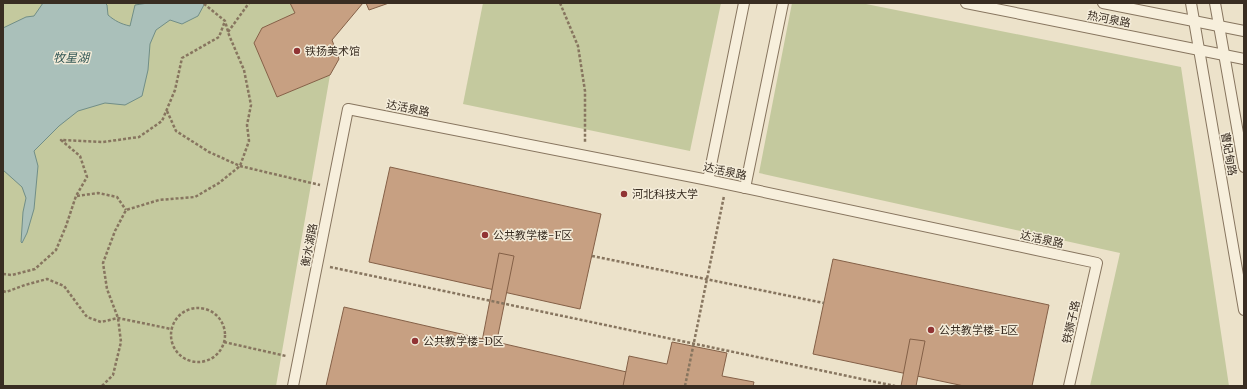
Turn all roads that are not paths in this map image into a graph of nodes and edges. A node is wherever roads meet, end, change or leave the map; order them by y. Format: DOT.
graph roads {
  1 [pos="744,3"];
  2 [pos="782,3"];
  3 [pos="966,3"];
  4 [pos="1103,3"];
  5 [pos="1191,3"];
  6 [pos="1215,3"];
  7 [pos="1195,20"];
  8 [pos="1220,25"];
  9 [pos="1244,31"];
  10 [pos="1199,49"];
  11 [pos="1225,54"];
  12 [pos="1244,59"];
  13 [pos="348,109"];
  14 [pos="1244,167"];
  15 [pos="708,180"];
  16 [pos="745,188"];
  17 [pos="1097,263"];
  18 [pos="1244,310"];
  19 [pos="293,386"];
  20 [pos="1068,386"];
  1 -- 15 [label="lane"];
  2 -- 16 [label="lane"];
  3 -- 10 [label="lane, 热河泉路"];
  4 -- 7 [label="lane, 热河泉路"];
  5 -- 7 [label="lane, 曹妃甸路"];
  6 -- 8 [label="lane, 曹妃甸路"];
  7 -- 8 [label="lane, 热河泉路"];
  7 -- 10 [label="lane, 曹妃甸路"];
  8 -- 9 [label="lane, 热河泉路"];
  8 -- 11 [label="lane, 曹妃甸路"];
  10 -- 11 [label="lane, 热河泉路"];
  10 -- 18 [label="lane, 曹妃甸路"];
  11 -- 12 [label="lane, 热河泉路"];
  11 -- 14 [label="lane, 曹妃甸路"];
  13 -- 15 [label="lane, 达活泉路"];
  13 -- 19 [label="lane, 衡水湖路"];
  15 -- 16 [label="lane, 达活泉路"];
  16 -- 17 [label="lane, 达活泉路"];
  17 -- 20 [label="lane, 铁狮子路"];
}
